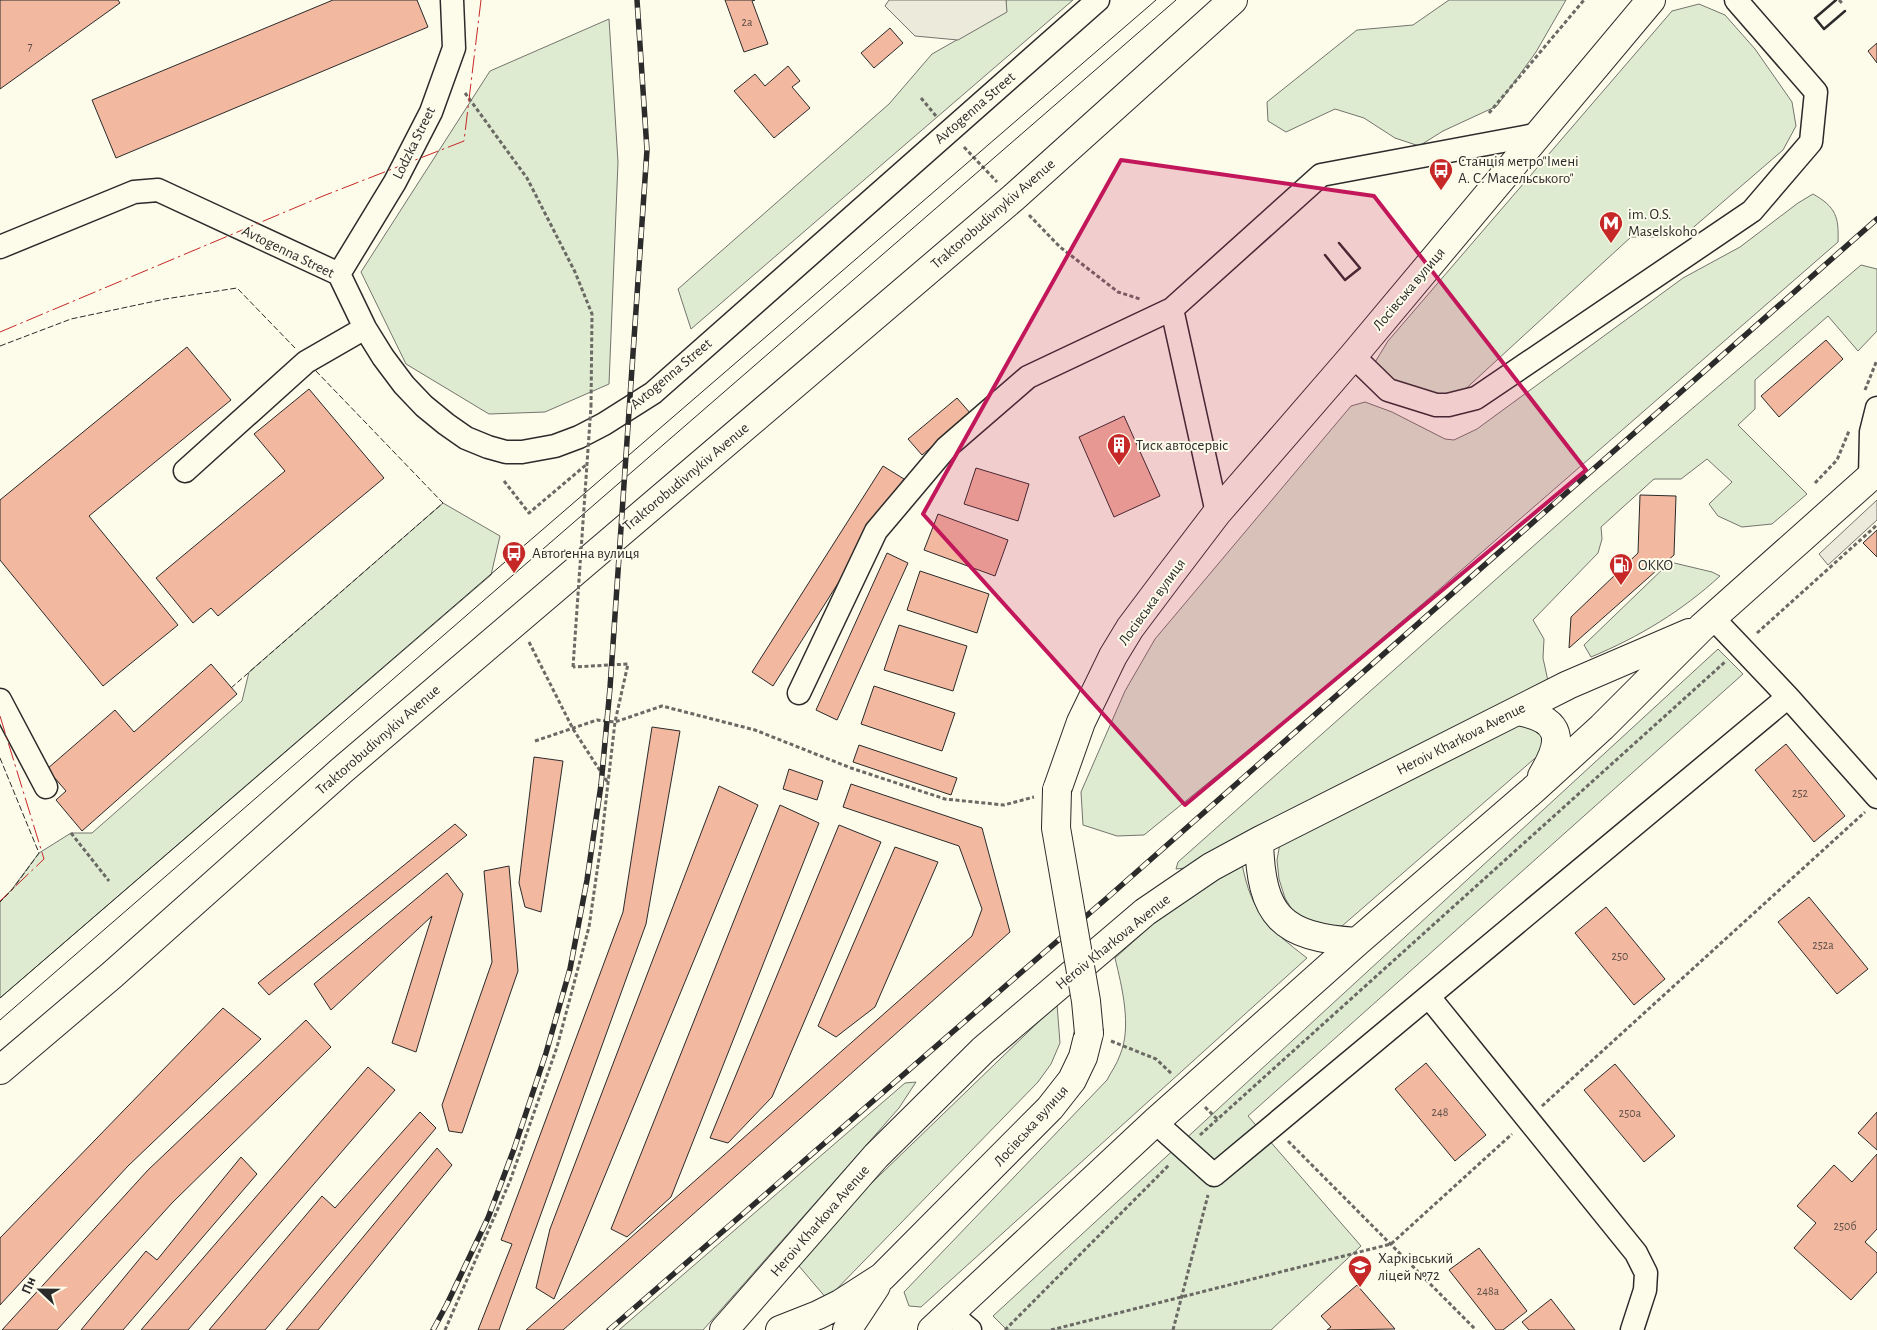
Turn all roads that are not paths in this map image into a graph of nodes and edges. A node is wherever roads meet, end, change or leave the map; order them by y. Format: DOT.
graph roads {
  1 [pos="452,0"];
  2 [pos="1098,0"];
  3 [pos="1233,0"];
  4 [pos="1651,0"];
  5 [pos="1736,0"];
  6 [pos="1540,134"];
  7 [pos="0,247"];
  8 [pos="339,274"];
  9 [pos="1172,309"];
  10 [pos="365,328"];
  11 [pos="1352,356"];
  12 [pos="1877,408"];
  13 [pos="184,471"];
  14 [pos="1873,474"];
  15 [pos="1217,513"];
  16 [pos="1707,622"];
  17 [pos="799,693"];
  18 [pos="1788,697"];
  19 [pos="0,700"];
  20 [pos="1518,710"];
  21 [pos="46,787"];
  22 [pos="1533,790"];
  23 [pos="1873,803"];
  24 [pos="1259,840"];
  25 [pos="1357,942"];
  26 [pos="1429,996"];
  27 [pos="0,1070"];
  28 [pos="1155,1122"];
  29 [pos="882,1277"];
  30 [pos="941,1321"];
  31 [pos="724,1330"];
  32 [pos="780,1330"];
  33 [pos="847,1330"];
  34 [pos="970,1330"];
  35 [pos="1632,1330"];
  1 -- 8 [label="street, Lodzka Street"];
  2 -- 10 [label="street, Avtogenna Street"];
  3 -- 27 [label="main road, Traktorobudivnykiv Avenue"];
  4 -- 6 [label="main road, Лосівська вулиця"];
  5 -- 11 [label="street"];
  6 -- 9 [label="street"];
  6 -- 11 [label="main road, Лосівська вулиця"];
  7 -- 8 [label="street, Avtogenna Street"];
  8 -- 10 [label="street, Avtogenna Street"];
  9 -- 15 [label="street"];
  9 -- 17 [label="street"];
  10 -- 13 [label="street"];
  11 -- 15 [label="main road, Лосівська вулиця"];
  12 -- 14 [label="street"];
  14 -- 16 [label="main road, Heroiv Kharkova Avenue"];
  15 -- 29 [label="main road, Лосівська вулиця, bridge"];
  16 -- 18 [label="street"];
  16 -- 20 [label="main road, Heroiv Kharkova Avenue"];
  16 -- 22 [label="main road, Heroiv Kharkova Avenue"];
  18 -- 23 [label="street"];
  18 -- 26 [label="street"];
  19 -- 21 [label="street"];
  20 -- 22 [label="main road"];
  20 -- 24 [label="main road, Heroiv Kharkova Avenue"];
  22 -- 25 [label="main road, Heroiv Kharkova Avenue"];
  24 -- 25 [label="main road"];
  24 -- 31 [label="main road, Heroiv Kharkova Avenue"];
  25 -- 28 [label="main road, Heroiv Kharkova Avenue"];
  26 -- 28 [label="street"];
  26 -- 35 [label="street"];
  28 -- 30 [label="main road, Heroiv Kharkova Avenue"];
  29 -- 32 [label="main road"];
  29 -- 33 [label="main road"];
  30 -- 34 [label="street"];
}
